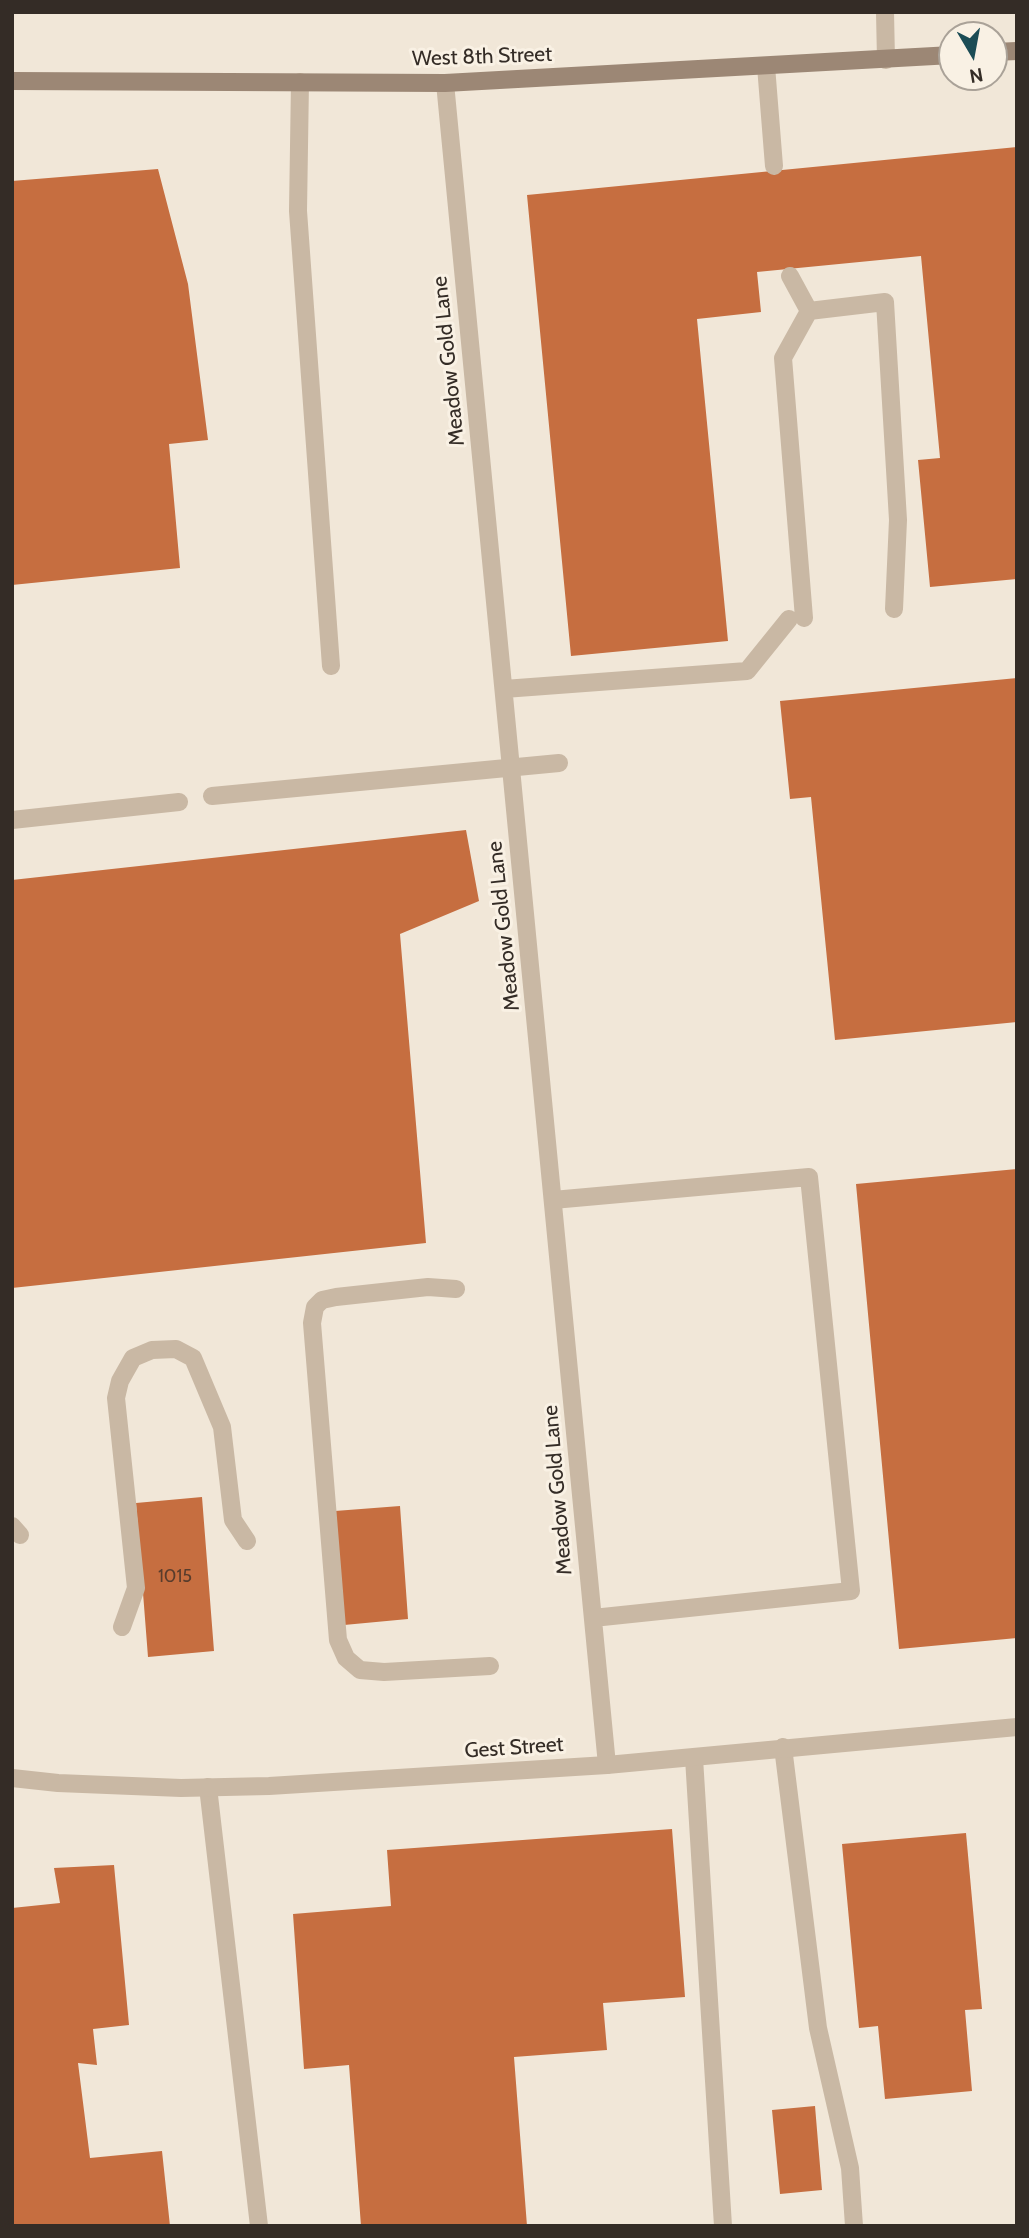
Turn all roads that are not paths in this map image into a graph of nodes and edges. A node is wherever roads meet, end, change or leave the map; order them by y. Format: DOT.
graph roads {
  1 [pos="885,12"];
  2 [pos="938,56"];
  3 [pos="886,60"];
  4 [pos="766,66"];
  5 [pos="12,81"];
  6 [pos="300,82"];
  7 [pos="445,83"];
  8 [pos="774,166"];
  9 [pos="790,276"];
  10 [pos="810,311"];
  11 [pos="894,609"];
  12 [pos="331,666"];
  13 [pos="504,689"];
  14 [pos="559,763"];
  15 [pos="511,768"];
  16 [pos="212,796"];
  17 [pos="179,802"];
  18 [pos="12,820"];
  19 [pos="553,1200"];
  20 [pos="456,1289"];
  21 [pos="247,1541"];
  22 [pos="593,1618"];
  23 [pos="122,1627"];
  24 [pos="490,1666"];
  25 [pos="1017,1727"];
  26 [pos="783,1747"];
  27 [pos="694,1758"];
  28 [pos="607,1765"];
  29 [pos="12,1778"];
  30 [pos="208,1787"];
  31 [pos="259,2226"];
  32 [pos="723,2226"];
  33 [pos="854,2226"];
  1 -- 3 [label="street"];
  2 -- 3 [label="main road, West 8th Street"];
  3 -- 4 [label="main road, West 8th Street"];
  4 -- 7 [label="main road, West 8th Street"];
  4 -- 8 [label="street"];
  5 -- 6 [label="main road, West 8th Street"];
  6 -- 7 [label="main road, West 8th Street"];
  6 -- 12 [label="street"];
  7 -- 13 [label="street, Meadow Gold Lane"];
  9 -- 10 [label="street"];
  10 -- 11 [label="street"];
  10 -- 13 [label="street"];
  13 -- 15 [label="street, Meadow Gold Lane"];
  14 -- 15 [label="street"];
  15 -- 16 [label="street"];
  15 -- 19 [label="street, Meadow Gold Lane"];
  17 -- 18 [label="street"];
  19 -- 22 [label="street, Meadow Gold Lane"];
  19 -- 22 [label="street"];
  20 -- 24 [label="street"];
  21 -- 23 [label="street"];
  22 -- 28 [label="street, Meadow Gold Lane"];
  25 -- 26 [label="street, Gest Street"];
  26 -- 27 [label="street, Gest Street"];
  26 -- 33 [label="street"];
  27 -- 28 [label="street, Gest Street"];
  27 -- 32 [label="street"];
  28 -- 30 [label="street, Gest Street"];
  29 -- 30 [label="street, Gest Street"];
  30 -- 31 [label="street"];
}
